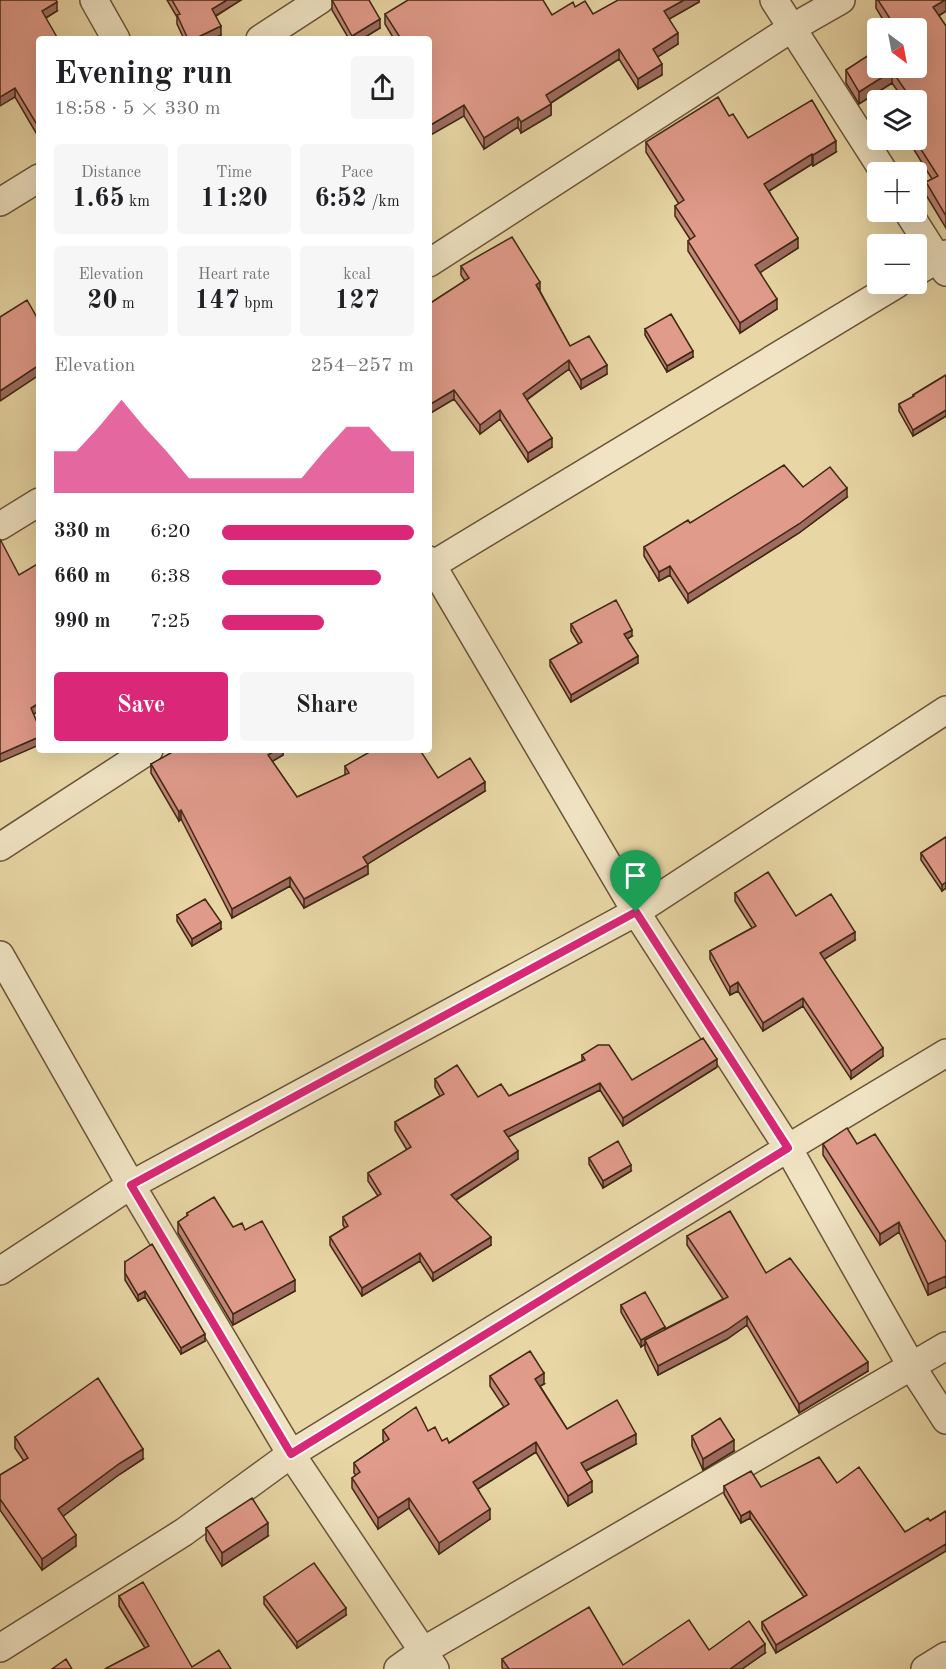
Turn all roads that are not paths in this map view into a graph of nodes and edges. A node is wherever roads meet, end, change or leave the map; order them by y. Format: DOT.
graph roads {
  1 [pos="94,0"];
  2 [pos="320,0"];
  3 [pos="774,0"];
  4 [pos="841,0"];
  5 [pos="792,28"];
  6 [pos="114,36"];
  7 [pos="265,36"];
  8 [pos="878,162"];
  9 [pos="36,180"];
  10 [pos="0,202"];
  11 [pos="914,222"];
  12 [pos="432,261"];
  13 [pos="937,264"];
  14 [pos="880,294"];
  15 [pos="36,504"];
  16 [pos="0,526"];
  17 [pos="432,563"];
  18 [pos="432,567"];
  19 [pos="946,710"];
  20 [pos="144,753"];
  21 [pos="0,847"];
  22 [pos="636,912"];
  23 [pos="0,955"];
  24 [pos="946,1053"];
  25 [pos="788,1148"];
  26 [pos="131,1185"];
  27 [pos="0,1271"];
  28 [pos="946,1346"];
  29 [pos="912,1367"];
  30 [pos="946,1420"];
  31 [pos="291,1454"];
  32 [pos="0,1648"];
  33 [pos="946,1656"];
  34 [pos="429,1660"];
  35 [pos="398,1669"];
  36 [pos="925,1669"];
  1 -- 6 [label="street"];
  2 -- 7 [label="street"];
  3 -- 5 [label="street"];
  4 -- 5 [label="street"];
  5 -- 8 [label="street"];
  5 -- 12 [label="street"];
  9 -- 10 [label="street"];
  11 -- 13 [label="street"];
  14 -- 17 [label="street"];
  15 -- 16 [label="street"];
  18 -- 22 [label="street"];
  19 -- 22 [label="street"];
  20 -- 21 [label="street"];
  22 -- 25 [label="street"];
  22 -- 26 [label="street"];
  23 -- 26 [label="street"];
  24 -- 25 [label="street"];
  25 -- 29 [label="street"];
  25 -- 31 [label="street"];
  26 -- 27 [label="street"];
  26 -- 31 [label="street"];
  28 -- 29 [label="street"];
  29 -- 30 [label="street"];
  29 -- 34 [label="street"];
  31 -- 32 [label="street"];
  31 -- 34 [label="street"];
  33 -- 36 [label="street"];
  34 -- 35 [label="street"];
}
